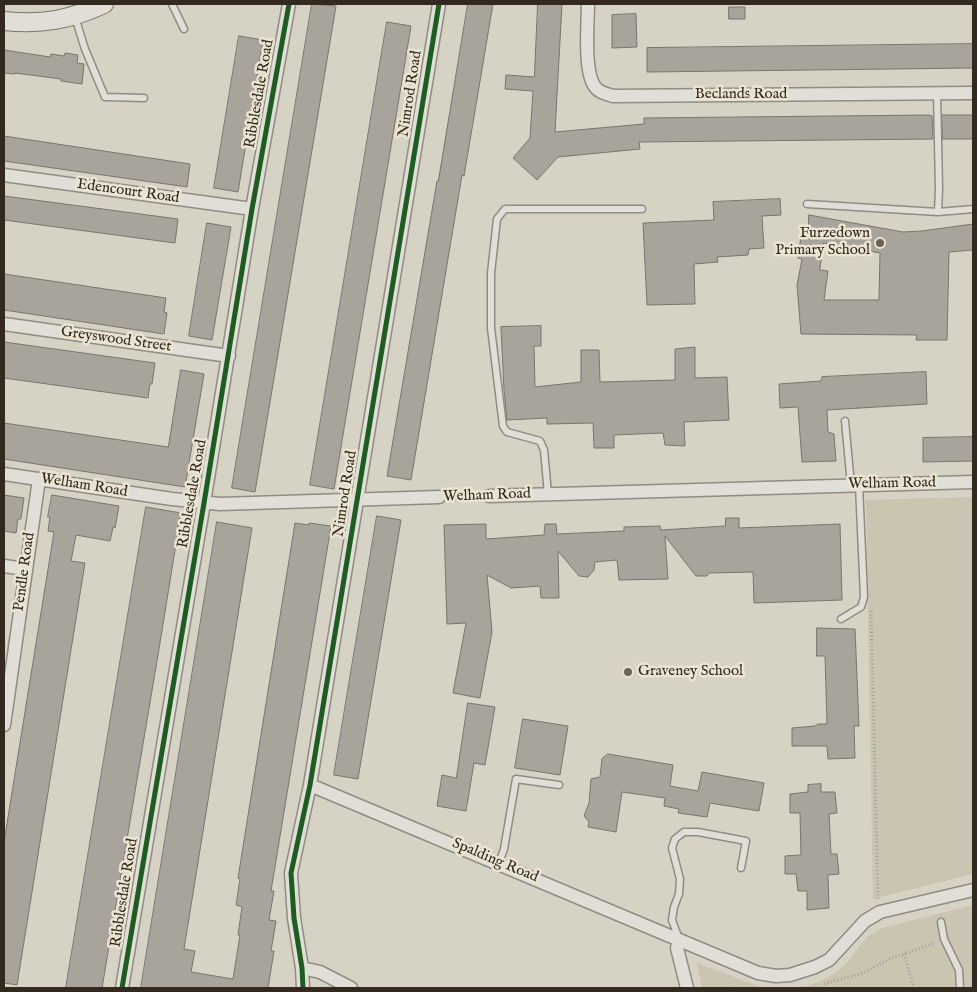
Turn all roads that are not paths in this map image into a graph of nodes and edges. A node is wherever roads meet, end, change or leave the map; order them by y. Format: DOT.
graph roads {
  1 [pos="104,4"];
  2 [pos="172,4"];
  3 [pos="289,4"];
  4 [pos="439,4"];
  5 [pos="588,4"];
  6 [pos="75,16"];
  7 [pos="4,21"];
  8 [pos="184,29"];
  9 [pos="936,93"];
  10 [pos="973,93"];
  11 [pos="144,98"];
  12 [pos="4,175"];
  13 [pos="807,204"];
  14 [pos="252,209"];
  15 [pos="973,209"];
  16 [pos="642,210"];
  17 [pos="938,212"];
  18 [pos="4,324"];
  19 [pos="229,356"];
  20 [pos="845,421"];
  21 [pos="4,474"];
  22 [pos="39,479"];
  23 [pos="973,482"];
  24 [pos="855,485"];
  25 [pos="548,494"];
  26 [pos="488,496"];
  27 [pos="439,497"];
  28 [pos="357,500"];
  29 [pos="204,503"];
  30 [pos="4,566"];
  31 [pos="25,569"];
  32 [pos="841,619"];
  33 [pos="4,725"];
  34 [pos="310,785"];
  35 [pos="559,785"];
  36 [pos="499,863"];
  37 [pos="741,868"];
  38 [pos="973,890"];
  39 [pos="941,922"];
  40 [pos="679,940"];
  41 [pos="302,968"];
  42 [pos="122,988"];
  43 [pos="303,988"];
  44 [pos="351,988"];
  45 [pos="687,988"];
  46 [pos="960,988"];
  1 -- 6 [label="street"];
  2 -- 8 [label="lane"];
  3 -- 14 [label="street, Ribblesdale Road"];
  4 -- 28 [label="street, Nimrod Road"];
  5 -- 9 [label="street, Beclands Road"];
  6 -- 7 [label="street"];
  6 -- 11 [label="lane"];
  9 -- 10 [label="street, Beclands Road"];
  9 -- 17 [label="lane"];
  12 -- 14 [label="street, Edencourt Road"];
  13 -- 17 [label="lane"];
  14 -- 19 [label="street, Ribblesdale Road"];
  15 -- 17 [label="lane"];
  16 -- 25 [label="lane"];
  18 -- 19 [label="street, Greyswood Street"];
  19 -- 29 [label="street, Ribblesdale Road"];
  20 -- 24 [label="lane"];
  21 -- 22 [label="street, Welham Road"];
  22 -- 29 [label="street, Welham Road"];
  22 -- 31 [label="street, Pendle Road"];
  23 -- 24 [label="street, Welham Road"];
  24 -- 25 [label="street, Welham Road"];
  24 -- 32 [label="lane"];
  25 -- 26 [label="street, Welham Road"];
  26 -- 27 [label="lane, Welham Road"];
  27 -- 28 [label="street, Welham Road"];
  28 -- 29 [label="street, Welham Road"];
  28 -- 34 [label="street, Nimrod Road"];
  29 -- 42 [label="street, Ribblesdale Road"];
  30 -- 31 [label="street"];
  31 -- 33 [label="street, Pendle Road"];
  34 -- 36 [label="street, Spalding Road"];
  34 -- 41 [label="street, Nimrod Road"];
  35 -- 36 [label="lane"];
  36 -- 40 [label="street, Spalding Road"];
  37 -- 40 [label="lane"];
  38 -- 40 [label="street, Spalding Road"];
  39 -- 46 [label="lane"];
  40 -- 45 [label="street"];
  41 -- 43 [label="street, Nimrod Road"];
  41 -- 44 [label="street"];
}
